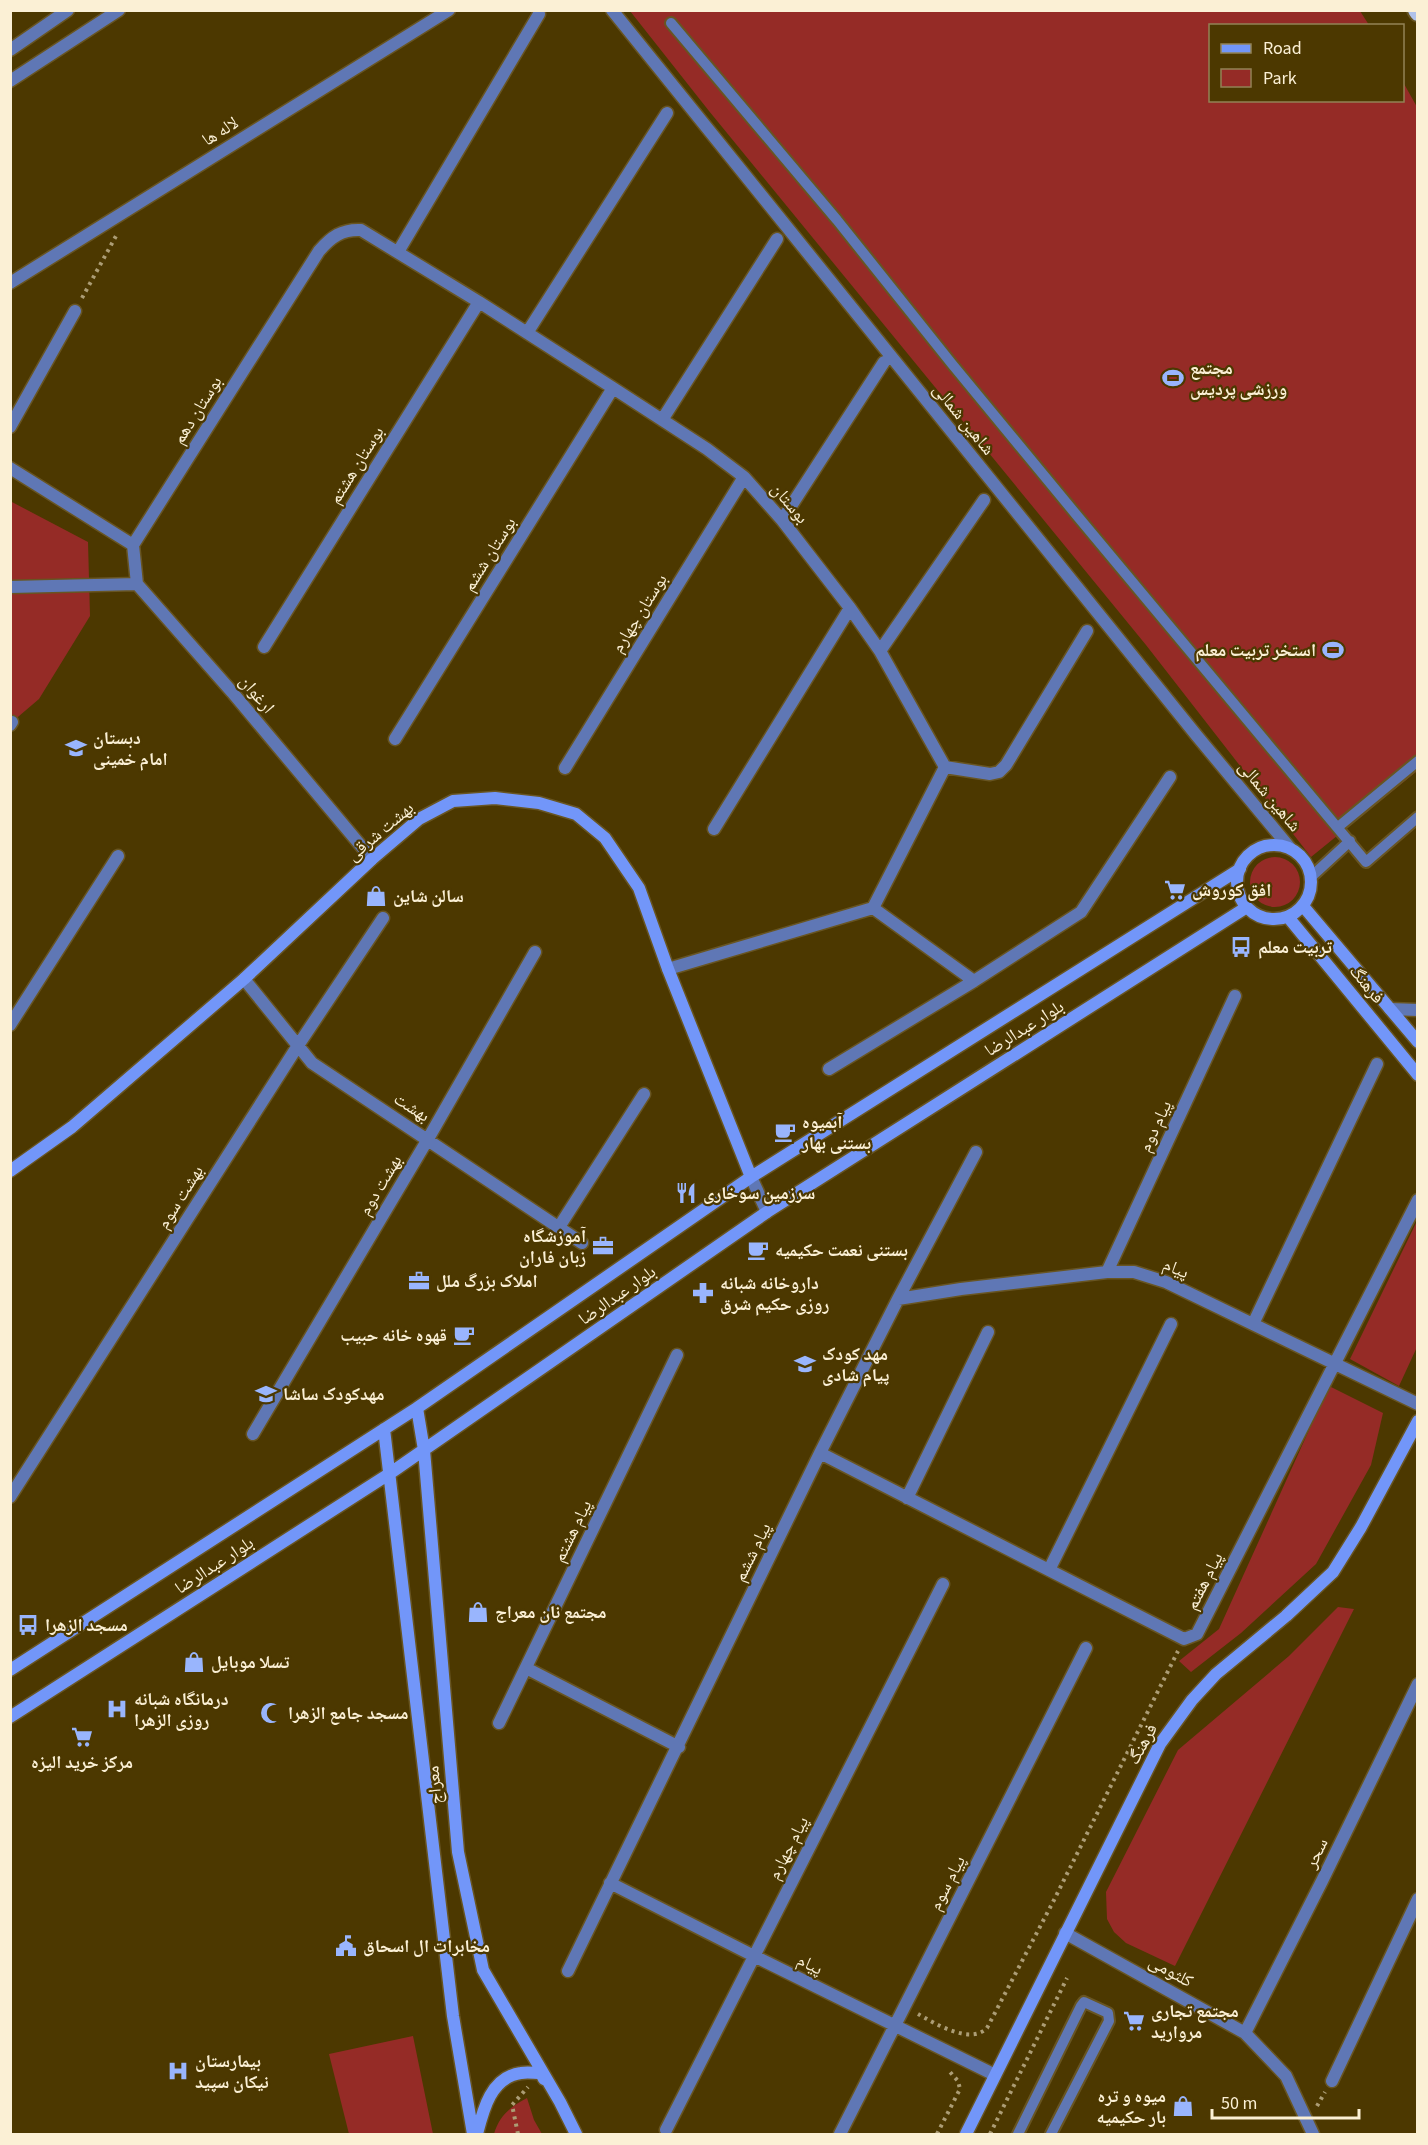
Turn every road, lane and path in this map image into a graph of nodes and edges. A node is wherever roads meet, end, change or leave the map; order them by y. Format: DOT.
graph roads {
  1 [pos="68,10"];
  2 [pos="119,10"];
  3 [pos="449,10"];
  4 [pos="612,10"];
  5 [pos="539,14"];
  6 [pos="671,23"];
  7 [pos="10,50"];
  8 [pos="10,81"];
  9 [pos="668,113"];
  10 [pos="133,207"];
  11 [pos="777,238"];
  12 [pos="398,252"];
  13 [pos="10,283"];
  14 [pos="479,302"];
  15 [pos="75,311"];
  16 [pos="527,333"];
  17 [pos="884,362"];
  18 [pos="613,388"];
  19 [pos="662,420"];
  20 [pos="10,427"];
  21 [pos="10,468"];
  22 [pos="744,477"];
  23 [pos="984,500"];
  24 [pos="782,520"];
  25 [pos="134,545"];
  26 [pos="137,584"];
  27 [pos="10,587"];
  28 [pos="850,608"];
  29 [pos="1087,631"];
  30 [pos="264,647"];
  31 [pos="880,651"];
  32 [pos="395,739"];
  33 [pos="1418,761"];
  34 [pos="945,767"];
  35 [pos="565,768"];
  36 [pos="1170,777"];
  37 [pos="1418,817"];
  38 [pos="1338,827"];
  39 [pos="714,829"];
  40 [pos="1350,841"];
  41 [pos="1290,848"];
  42 [pos="118,856"];
  43 [pos="372,859"];
  44 [pos="1240,869"];
  45 [pos="1311,877"];
  46 [pos="1303,906"];
  47 [pos="1247,907"];
  48 [pos="873,908"];
  49 [pos="1288,917"];
  50 [pos="383,918"];
  51 [pos="535,952"];
  52 [pos="668,969"];
  53 [pos="244,979"];
  54 [pos="974,981"];
  55 [pos="1235,996"];
  56 [pos="1390,1009"];
  57 [pos="1418,1010"];
  58 [pos="10,1025"];
  59 [pos="1418,1042"];
  60 [pos="297,1047"];
  61 [pos="1377,1064"];
  62 [pos="830,1069"];
  63 [pos="1418,1075"];
  64 [pos="644,1094"];
  65 [pos="428,1139"];
  66 [pos="976,1152"];
  67 [pos="10,1171"];
  68 [pos="751,1177"];
  69 [pos="1418,1200"];
  70 [pos="767,1212"];
  71 [pos="559,1227"];
  72 [pos="582,1243"];
  73 [pos="1107,1272"];
  74 [pos="898,1299"];
  75 [pos="1171,1324"];
  76 [pos="1253,1324"];
  77 [pos="988,1332"];
  78 [pos="677,1355"];
  79 [pos="1334,1362"];
  80 [pos="1418,1404"];
  81 [pos="417,1408"];
  82 [pos="1418,1421"];
  83 [pos="384,1429"];
  84 [pos="253,1434"];
  85 [pos="424,1450"];
  86 [pos="820,1453"];
  87 [pos="389,1474"];
  88 [pos="10,1497"];
  89 [pos="907,1497"];
  90 [pos="1049,1570"];
  91 [pos="943,1584"];
  92 [pos="1184,1640"];
  93 [pos="1086,1648"];
  94 [pos="526,1668"];
  95 [pos="10,1670"];
  96 [pos="1416,1690"];
  97 [pos="10,1717"];
  98 [pos="499,1723"];
  99 [pos="679,1747"];
  100 [pos="610,1883"];
  101 [pos="1418,1899"];
  102 [pos="1065,1933"];
  103 [pos="754,1956"];
  104 [pos="568,1971"];
  105 [pos="1067,1978"];
  106 [pos="905,2007"];
  107 [pos="896,2025"];
  108 [pos="1245,2033"];
  109 [pos="943,2068"];
  110 [pos="540,2073"];
  111 [pos="995,2075"];
  112 [pos="1332,2081"];
  113 [pos="560,2102"];
  114 [pos="1307,2123"];
  115 [pos="666,2130"];
  116 [pos="475,2134"];
  117 [pos="518,2134"];
  118 [pos="576,2134"];
  119 [pos="840,2134"];
  120 [pos="937,2134"];
  121 [pos="966,2134"];
  122 [pos="990,2134"];
  123 [pos="1018,2134"];
  124 [pos="1052,2134"];
  125 [pos="1313,2134"];
  1 -- 7 [label="street"];
  2 -- 8 [label="street"];
  3 -- 10 [label="street, لاله ها"];
  4 -- 41 [label="street, شاهین شمالی"];
  5 -- 12 [label="street"];
  6 -- 38 [label="lane"];
  9 -- 16 [label="street"];
  10 -- 13 [label="street, لاله ها"];
  10 -- 15 [label="path"];
  11 -- 19 [label="street"];
  12 -- 14 [label="street, بوستان"];
  12 -- 25 [label="street, بوستان دهم"];
  14 -- 16 [label="street, بوستان"];
  14 -- 30 [label="street, بوستان هشتم"];
  15 -- 20 [label="street"];
  16 -- 18 [label="street, بوستان"];
  17 -- 24 [label="street"];
  18 -- 19 [label="street, بوستان"];
  18 -- 32 [label="street, بوستان ششم"];
  19 -- 22 [label="street, بوستان"];
  21 -- 25 [label="street"];
  22 -- 24 [label="street, بوستان"];
  22 -- 35 [label="street, بوستان چهارم"];
  23 -- 31 [label="street"];
  24 -- 28 [label="street, بوستان"];
  25 -- 26 [label="street"];
  26 -- 27 [label="street"];
  26 -- 43 [label="street, ارغوان"];
  28 -- 31 [label="street, بوستان"];
  28 -- 39 [label="street"];
  29 -- 34 [label="street"];
  31 -- 34 [label="street, بوستان"];
  33 -- 38 [label="lane"];
  34 -- 48 [label="street"];
  36 -- 54 [label="street"];
  37 -- 40 [label="lane"];
  38 -- 40 [label="lane"];
  40 -- 45 [label="lane"];
  41 -- 44 [label="main road"];
  41 -- 45 [label="main road"];
  42 -- 58 [label="street"];
  43 -- 52 [label="main road, بهشت شرقی"];
  43 -- 53 [label="main road, بهشت شرقی"];
  44 -- 47 [label="main road"];
  44 -- 68 [label="main road, بلوار عبدالرضا"];
  45 -- 46 [label="main road"];
  46 -- 49 [label="main road"];
  46 -- 56 [label="main road, فرهنگ"];
  47 -- 49 [label="main road"];
  47 -- 70 [label="main road, بلوار عبدالرضا"];
  48 -- 52 [label="street"];
  48 -- 54 [label="street"];
  49 -- 63 [label="main road, فرهنگ"];
  50 -- 60 [label="street, بهشت سوم"];
  51 -- 65 [label="street, بهشت دوم"];
  52 -- 68 [label="main road, بهشت شرقی"];
  53 -- 60 [label="street, بهشت"];
  53 -- 67 [label="main road, بهشت شرقی"];
  54 -- 62 [label="street"];
  55 -- 73 [label="street, پیام دوم"];
  56 -- 57 [label="street"];
  56 -- 59 [label="main road, فرهنگ"];
  60 -- 65 [label="street, بهشت"];
  60 -- 88 [label="street, بهشت سوم"];
  61 -- 76 [label="street"];
  64 -- 71 [label="street"];
  65 -- 71 [label="street, بهشت"];
  65 -- 84 [label="street, بهشت دوم"];
  66 -- 74 [label="street, پیام ششم"];
  68 -- 70 [label="street"];
  68 -- 81 [label="main road, بلوار عبدالرضا"];
  69 -- 79 [label="street, پیام هفتم"];
  70 -- 85 [label="main road, بلوار عبدالرضا"];
  71 -- 72 [label="street, بهشت"];
  73 -- 74 [label="street, پیام"];
  73 -- 76 [label="street, پیام"];
  74 -- 86 [label="street, پیام ششم"];
  75 -- 90 [label="street"];
  76 -- 79 [label="street, پیام"];
  77 -- 89 [label="street"];
  78 -- 94 [label="street, پیام هشتم"];
  79 -- 80 [label="street, پیام"];
  79 -- 92 [label="street, پیام هفتم"];
  81 -- 83 [label="main road, بلوار عبدالرضا"];
  81 -- 85 [label="main road, معراج"];
  82 -- 102 [label="main road, فرهنگ"];
  83 -- 87 [label="main road, معراج"];
  83 -- 95 [label="main road, بلوار عبدالرضا"];
  85 -- 87 [label="main road, بلوار عبدالرضا"];
  85 -- 113 [label="main road, معراج"];
  86 -- 89 [label="street"];
  86 -- 99 [label="street, پیام ششم"];
  87 -- 97 [label="main road, بلوار عبدالرضا"];
  87 -- 116 [label="main road, معراج"];
  89 -- 90 [label="street"];
  90 -- 92 [label="street"];
  91 -- 103 [label="street, پیام چهارم"];
  92 -- 106 [label="path"];
  93 -- 106 [label="street, پیام سوم"];
  94 -- 98 [label="street, پیام هشتم"];
  94 -- 99 [label="street"];
  96 -- 108 [label="street, سحر"];
  99 -- 100 [label="street, پیام ششم"];
  100 -- 103 [label="street, پیام"];
  100 -- 104 [label="street, پیام ششم"];
  101 -- 112 [label="street"];
  102 -- 108 [label="street, کلثومی"];
  102 -- 111 [label="main road, فرهنگ"];
  103 -- 107 [label="street, پیام"];
  103 -- 115 [label="street, پیام چهارم"];
  105 -- 122 [label="path"];
  106 -- 107 [label="street, پیام سوم"];
  107 -- 111 [label="street, پیام"];
  107 -- 119 [label="street, پیام سوم"];
  108 -- 114 [label="street, کلثومی"];
  109 -- 120 [label="path"];
  110 -- 113 [label="main road"];
  110 -- 116 [label="main road"];
  110 -- 117 [label="path"];
  111 -- 121 [label="main road, فرهنگ"];
  112 -- 114 [label="path"];
  113 -- 118 [label="main road, معراج"];
  114 -- 125 [label="street, کلثومی"];
  123 -- 124 [label="lane"];
}
